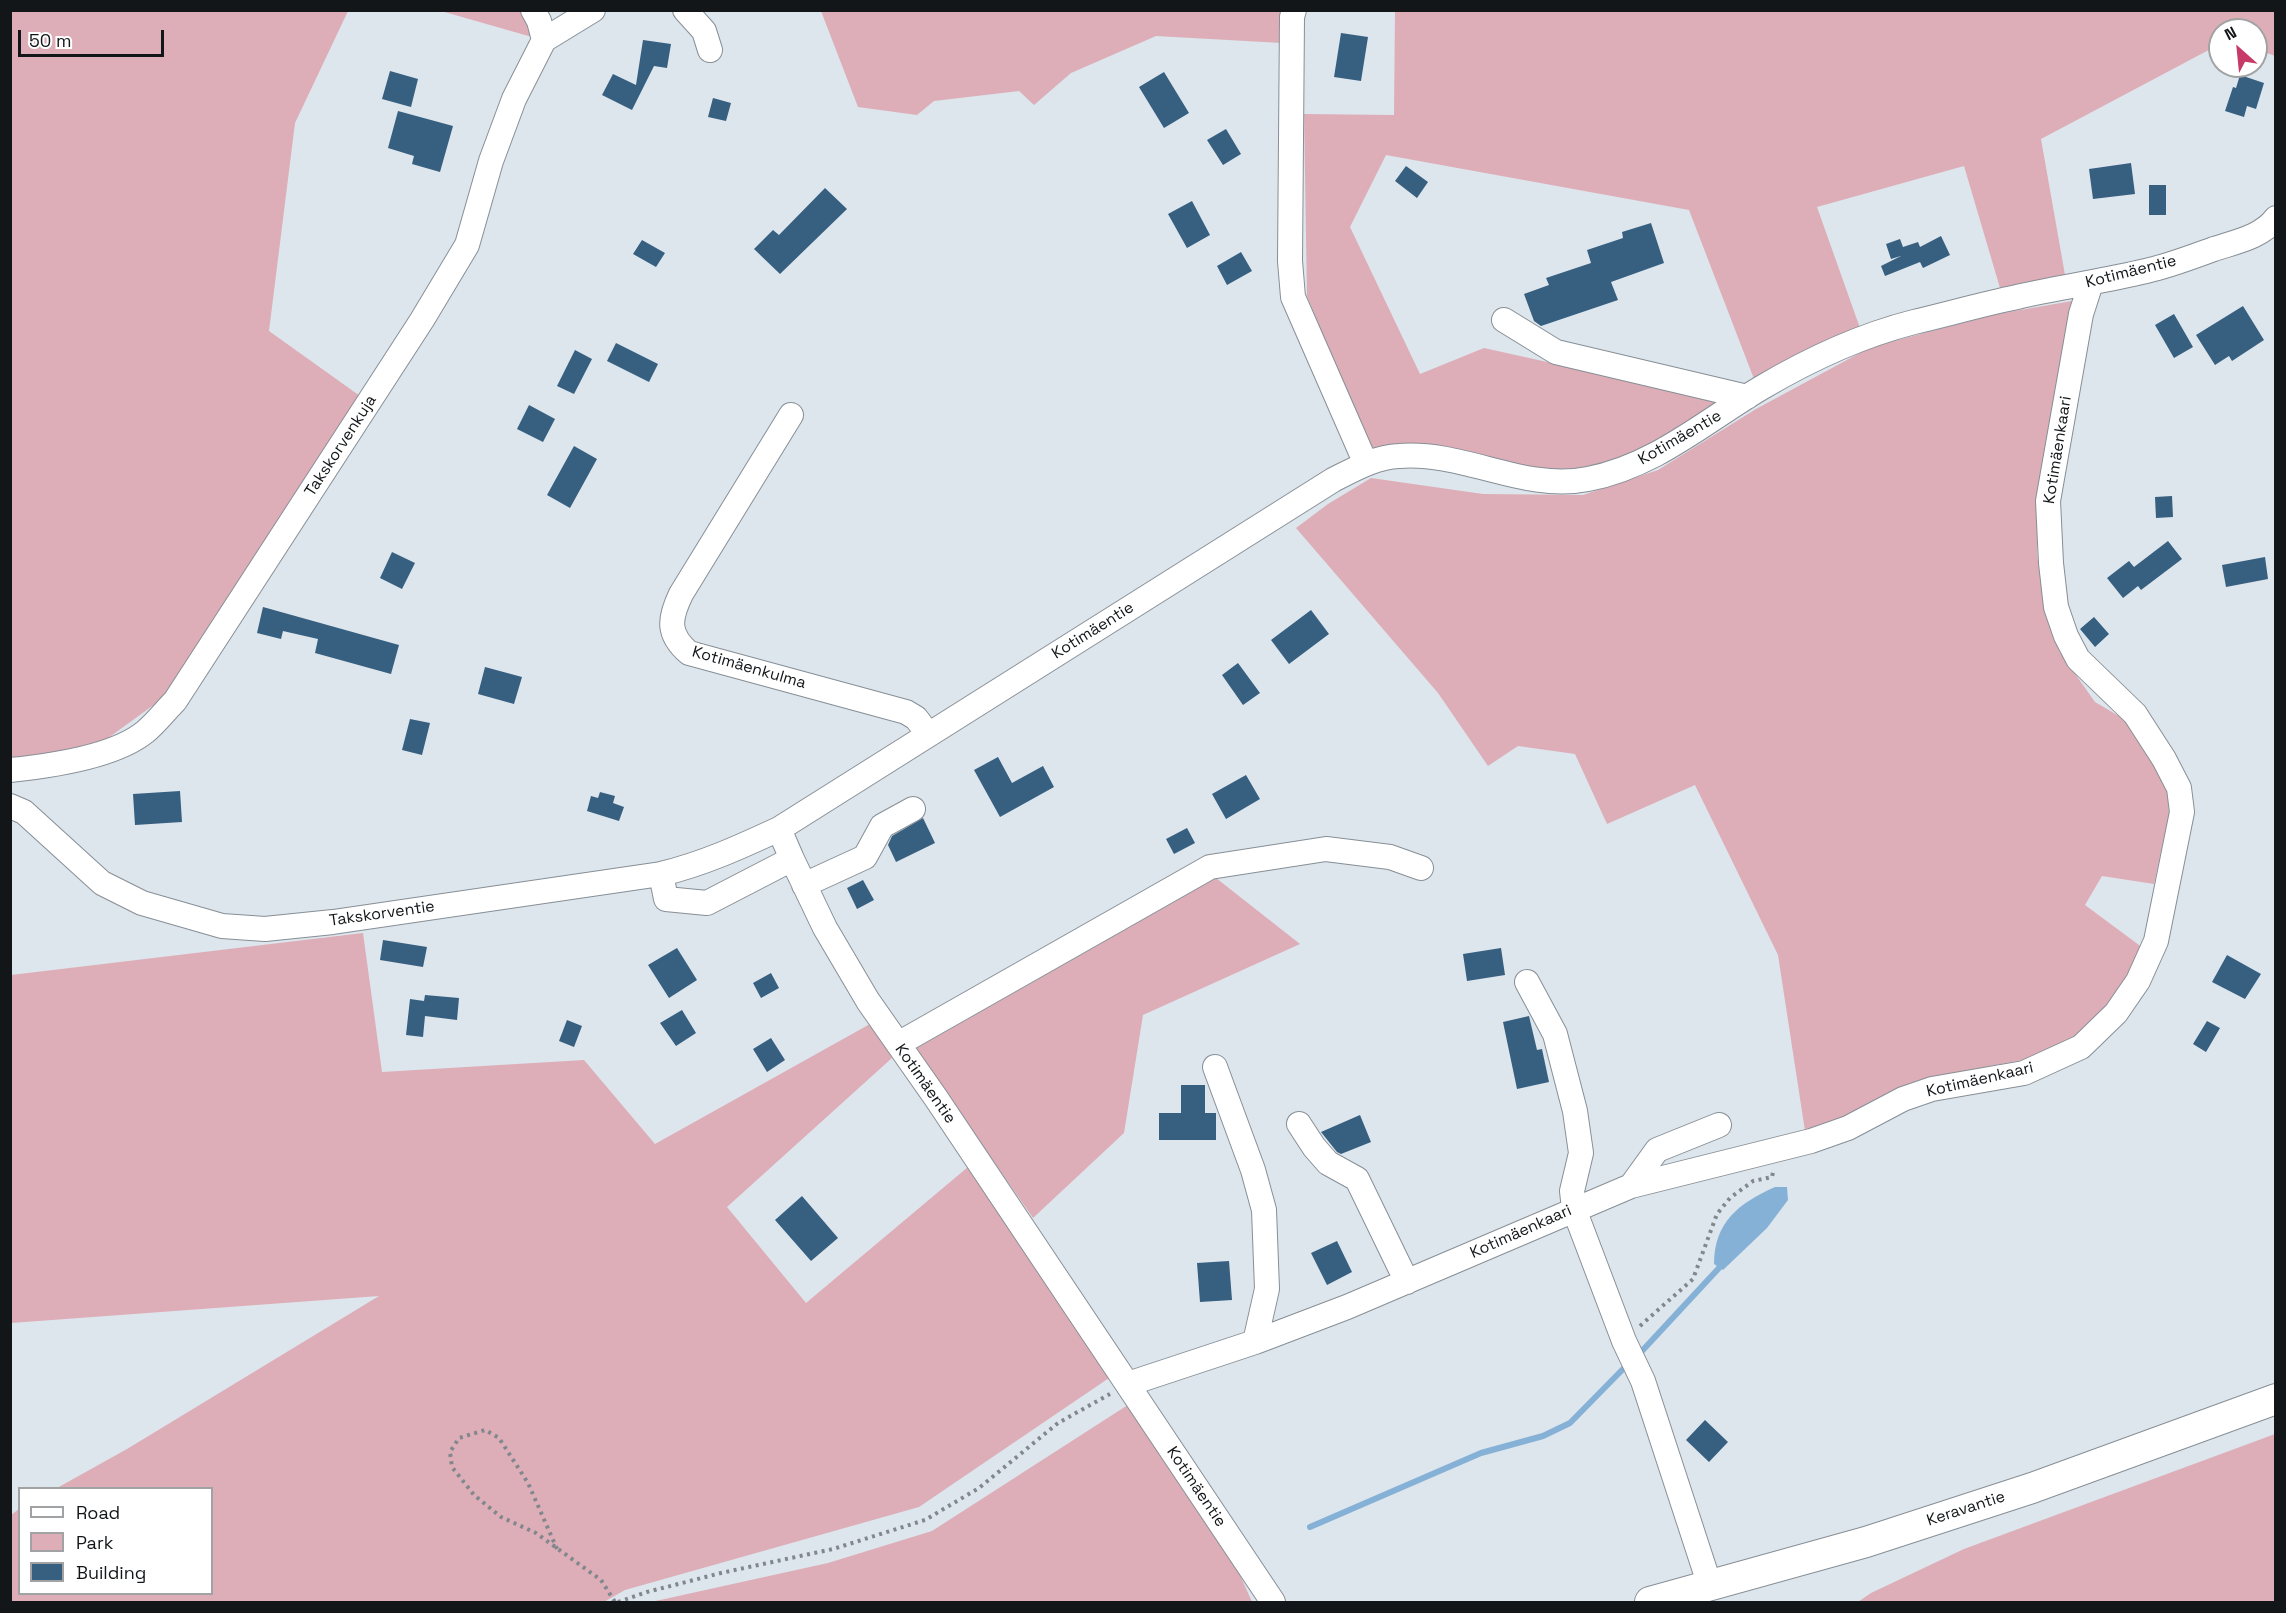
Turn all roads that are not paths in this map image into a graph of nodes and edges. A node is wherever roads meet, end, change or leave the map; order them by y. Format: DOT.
graph roads {
  1 [pos="534,10"];
  2 [pos="592,10"];
  3 [pos="685,10"];
  4 [pos="1294,10"];
  5 [pos="544,40"];
  6 [pos="710,50"];
  7 [pos="2276,218"];
  8 [pos="2091,283"];
  9 [pos="1504,320"];
  10 [pos="1747,398"];
  11 [pos="791,415"];
  12 [pos="1366,464"];
  13 [pos="928,734"];
  14 [pos="10,770"];
  15 [pos="10,806"];
  16 [pos="913,809"];
  17 [pos="779,829"];
  18 [pos="792,860"];
  19 [pos="1421,868"];
  20 [pos="661,874"];
  21 [pos="804,885"];
  22 [pos="1527,982"];
  23 [pos="898,1044"];
  24 [pos="1215,1067"];
  25 [pos="1299,1124"];
  26 [pos="1719,1125"];
  27 [pos="1630,1186"];
  28 [pos="1574,1209"];
  29 [pos="1407,1282"];
  30 [pos="1255,1342"];
  31 [pos="1128,1384"];
  32 [pos="2276,1399"];
  33 [pos="1710,1586"];
  34 [pos="1273,1602"];
  35 [pos="1650,1602"];
  1 -- 5 [label="street"];
  2 -- 5 [label="street"];
  3 -- 6 [label="street"];
  4 -- 12 [label="street"];
  5 -- 14 [label="street, Takskorvenkuja"];
  7 -- 8 [label="street, Kotimäentie"];
  8 -- 10 [label="street, Kotimäentie"];
  8 -- 27 [label="street, Kotimäenkaari"];
  9 -- 10 [label="street"];
  10 -- 12 [label="street, Kotimäentie"];
  11 -- 13 [label="street, Kotimäenkulma"];
  12 -- 13 [label="street, Kotimäentie"];
  13 -- 17 [label="street, Kotimäentie"];
  15 -- 20 [label="street, Takskorventie"];
  16 -- 21 [label="street"];
  17 -- 18 [label="street, Kotimäentie"];
  17 -- 20 [label="street, Takskorventie"];
  18 -- 20 [label="street"];
  18 -- 21 [label="street, Kotimäentie"];
  19 -- 23 [label="street"];
  21 -- 23 [label="street, Kotimäentie"];
  22 -- 28 [label="street"];
  23 -- 31 [label="street, Kotimäentie"];
  24 -- 30 [label="street"];
  25 -- 29 [label="street"];
  26 -- 27 [label="street"];
  27 -- 28 [label="street, Kotimäenkaari"];
  28 -- 29 [label="street, Kotimäenkaari"];
  28 -- 33 [label="street"];
  29 -- 30 [label="street, Kotimäenkaari"];
  30 -- 31 [label="street, Kotimäenkaari"];
  31 -- 34 [label="street, Kotimäentie"];
  32 -- 33 [label="main road, Keravantie"];
  33 -- 35 [label="main road, Keravantie"];
}
